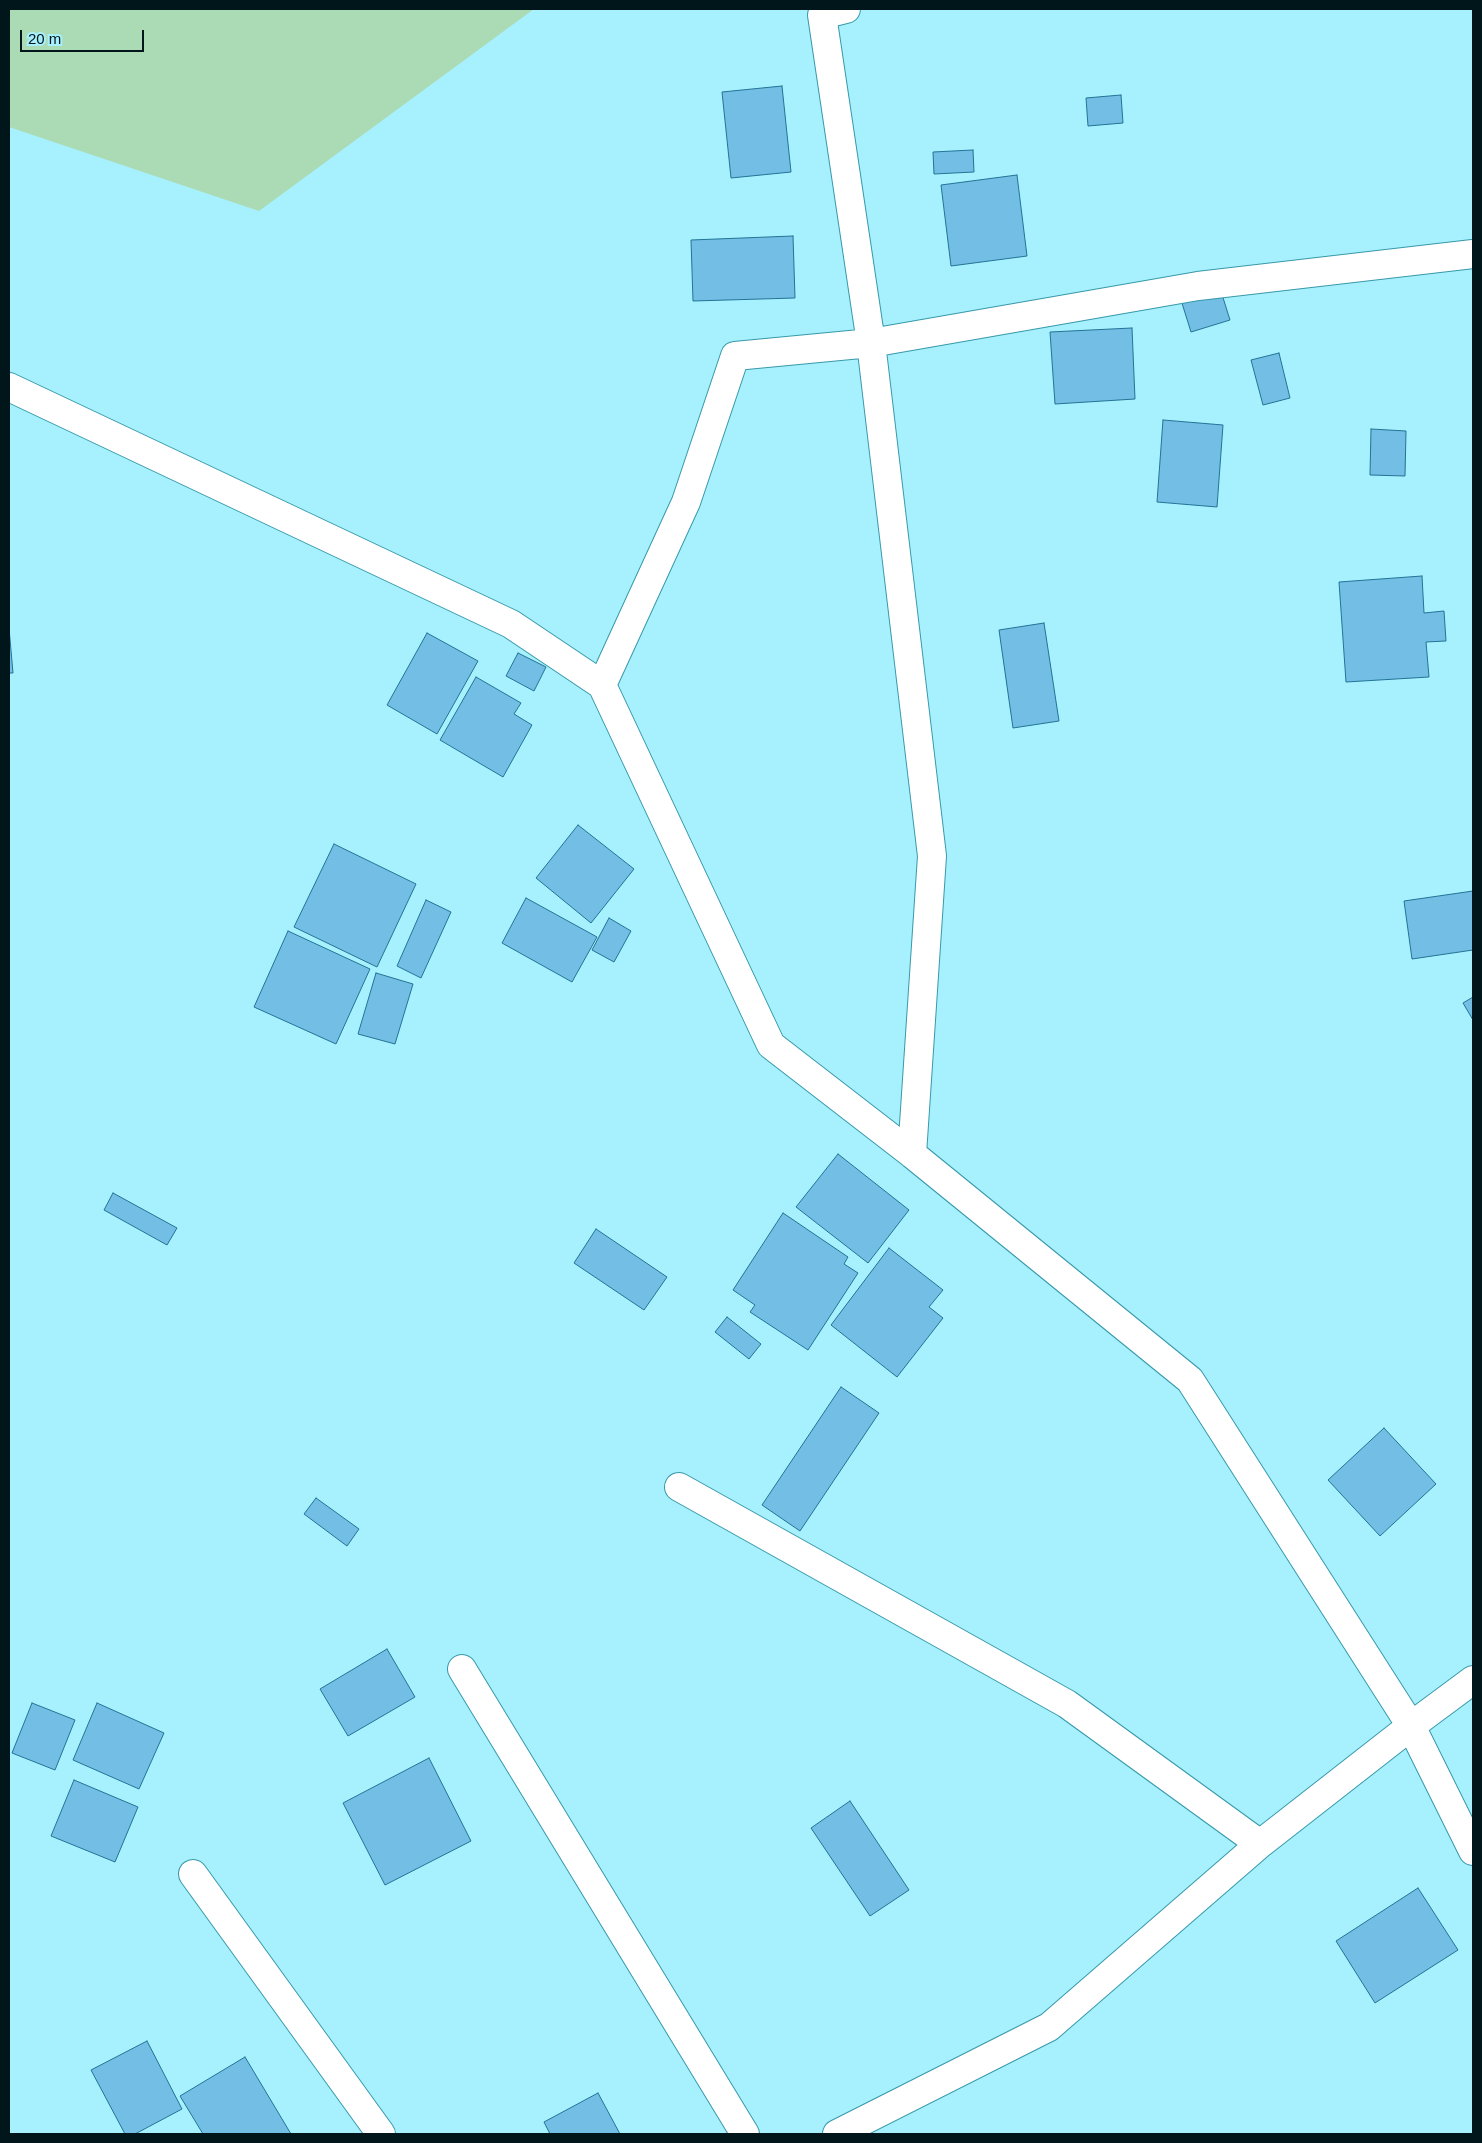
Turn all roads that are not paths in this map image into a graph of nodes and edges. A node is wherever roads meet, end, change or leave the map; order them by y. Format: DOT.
graph roads {
  1 [pos="846,9"];
  2 [pos="1473,254"];
  3 [pos="871,343"];
  4 [pos="9,387"];
  5 [pos="602,685"];
  6 [pos="912,1154"];
  7 [pos="679,1488"];
  8 [pos="462,1669"];
  9 [pos="1473,1680"];
  10 [pos="1411,1726"];
  11 [pos="1260,1844"];
  12 [pos="1473,1851"];
  13 [pos="193,1874"];
  14 [pos="381,2134"];
  15 [pos="745,2134"];
  16 [pos="838,2134"];
  1 -- 3 [label="street"];
  2 -- 3 [label="street"];
  3 -- 5 [label="street"];
  3 -- 6 [label="street"];
  4 -- 5 [label="street"];
  5 -- 6 [label="street"];
  6 -- 10 [label="street"];
  7 -- 11 [label="street"];
  8 -- 15 [label="street"];
  9 -- 10 [label="street"];
  10 -- 11 [label="street"];
  10 -- 12 [label="street"];
  11 -- 16 [label="street"];
  13 -- 14 [label="street"];
}
